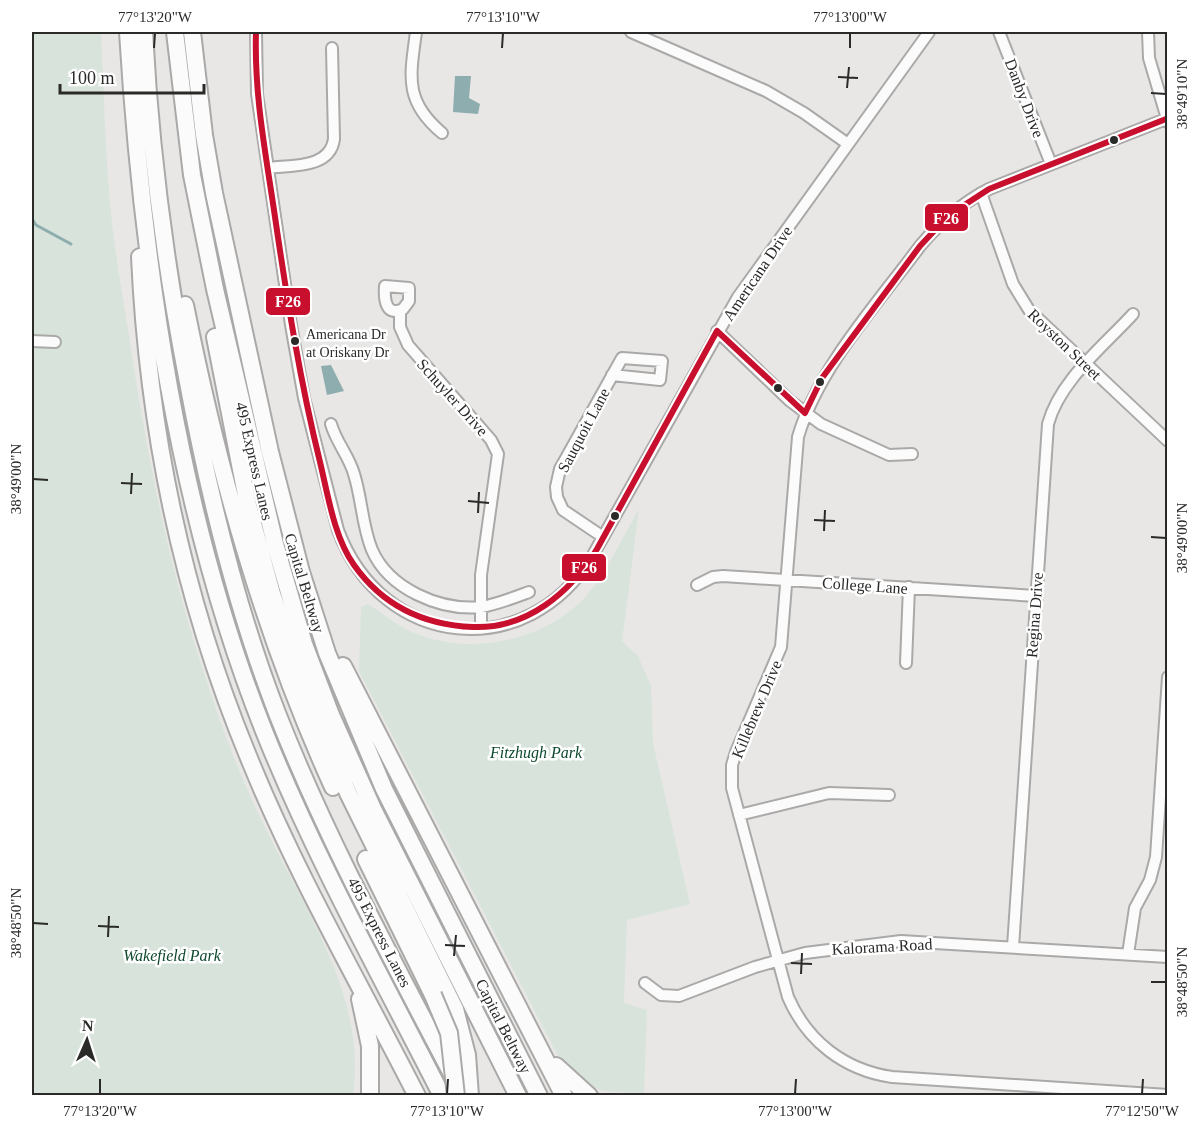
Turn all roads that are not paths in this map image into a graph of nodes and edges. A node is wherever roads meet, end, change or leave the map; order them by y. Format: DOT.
graph roads {
  1 [pos="128,32"];
  2 [pos="144,32"];
  3 [pos="175,32"];
  4 [pos="192,32"];
  5 [pos="256,32"];
  6 [pos="416,32"];
  7 [pos="632,32"];
  8 [pos="929,32"];
  9 [pos="999,32"];
  10 [pos="1148,32"];
  11 [pos="332,48"];
  12 [pos="183,114"];
  13 [pos="149,115"];
  14 [pos="1167,120"];
  15 [pos="442,133"];
  16 [pos="134,136"];
  17 [pos="848,144"];
  18 [pos="1051,164"];
  19 [pos="268,168"];
  20 [pos="981,193"];
  21 [pos="400,311"];
  22 [pos="1133,314"];
  23 [pos="717,331"];
  24 [pos="32,341"];
  25 [pos="55,342"];
  26 [pos="1086,365"];
  27 [pos="612,375"];
  28 [pos="805,413"];
  29 [pos="331,424"];
  30 [pos="1167,441"];
  31 [pos="912,454"];
  32 [pos="603,537"];
  33 [pos="301,573"];
  34 [pos="788,580"];
  35 [pos="697,585"];
  36 [pos="909,587"];
  37 [pos="529,592"];
  38 [pos="1036,596"];
  39 [pos="481,607"];
  40 [pos="481,628"];
  41 [pos="906,663"];
  42 [pos="1167,676"];
  43 [pos="889,795"];
  44 [pos="739,815"];
  45 [pos="332,932"];
  46 [pos="1014,947"];
  47 [pos="1128,954"];
  48 [pos="1167,957"];
  49 [pos="777,960"];
  50 [pos="645,983"];
  51 [pos="440,992"];
  52 [pos="530,1028"];
  53 [pos="1006,1090"];
  54 [pos="370,1095"];
  55 [pos="417,1095"];
  56 [pos="442,1095"];
  57 [pos="456,1095"];
  58 [pos="463,1095"];
  59 [pos="470,1095"];
  60 [pos="518,1095"];
  61 [pos="539,1095"];
  62 [pos="564,1095"];
  63 [pos="589,1095"];
  64 [pos="1167,1095"];
  1 -- 16 [label="highway"];
  2 -- 13 [label="highway, 495 Express Lanes"];
  3 -- 12 [label="highway, 495 Express Lanes"];
  4 -- 33 [label="highway, Capital Beltway"];
  5 -- 19 [label="street, Americana Drive"];
  6 -- 15 [label="street"];
  7 -- 17 [label="street"];
  8 -- 17 [label="street, Americana Drive"];
  9 -- 18 [label="street, Danby Drive"];
  10 -- 14 [label="street"];
  11 -- 19 [label="street"];
  12 -- 51 [label="highway"];
  12 -- 60 [label="highway, 495 Express Lanes"];
  13 -- 51 [label="highway"];
  13 -- 58 [label="highway, 495 Express Lanes"];
  14 -- 18 [label="street, Killebrew Drive"];
  16 -- 45 [label="highway"];
  16 -- 56 [label="highway"];
  17 -- 23 [label="street, Americana Drive"];
  18 -- 20 [label="street, Killebrew Drive"];
  19 -- 40 [label="street, Americana Drive"];
  20 -- 26 [label="street, Royston Street"];
  20 -- 28 [label="street, Killebrew Drive"];
  21 -- 39 [label="street, Schuyler Drive"];
  22 -- 26 [label="street, Regina Drive"];
  23 -- 28 [label="street"];
  23 -- 32 [label="street, Americana Drive"];
  24 -- 25 [label="street"];
  26 -- 30 [label="street, Royston Street"];
  26 -- 38 [label="street, Regina Drive"];
  27 -- 32 [label="street, Sauquoit Lane"];
  28 -- 31 [label="street"];
  28 -- 34 [label="street, Killebrew Drive"];
  29 -- 39 [label="street"];
  32 -- 40 [label="street, Americana Drive"];
  33 -- 52 [label="highway"];
  33 -- 61 [label="highway, Capital Beltway"];
  34 -- 35 [label="street, College Lane"];
  34 -- 36 [label="street, College Lane"];
  34 -- 44 [label="street, Killebrew Drive"];
  36 -- 38 [label="street, College Lane"];
  36 -- 41 [label="street"];
  37 -- 39 [label="street"];
  38 -- 46 [label="street, Regina Drive"];
  39 -- 40 [label="street, Schuyler Drive"];
  42 -- 47 [label="street"];
  43 -- 44 [label="street"];
  44 -- 49 [label="street, Killebrew Drive"];
  45 -- 54 [label="highway"];
  45 -- 55 [label="highway"];
  46 -- 47 [label="street, Kalorama Road"];
  46 -- 49 [label="street, Kalorama Road"];
  47 -- 48 [label="street, Kalorama Road"];
  49 -- 50 [label="street, Kalorama Road"];
  49 -- 53 [label="street, Killebrew Drive"];
  51 -- 57 [label="highway, bridge"];
  51 -- 59 [label="highway"];
  52 -- 62 [label="highway"];
  52 -- 63 [label="highway"];
  53 -- 64 [label="street, Killebrew Drive"];
}
